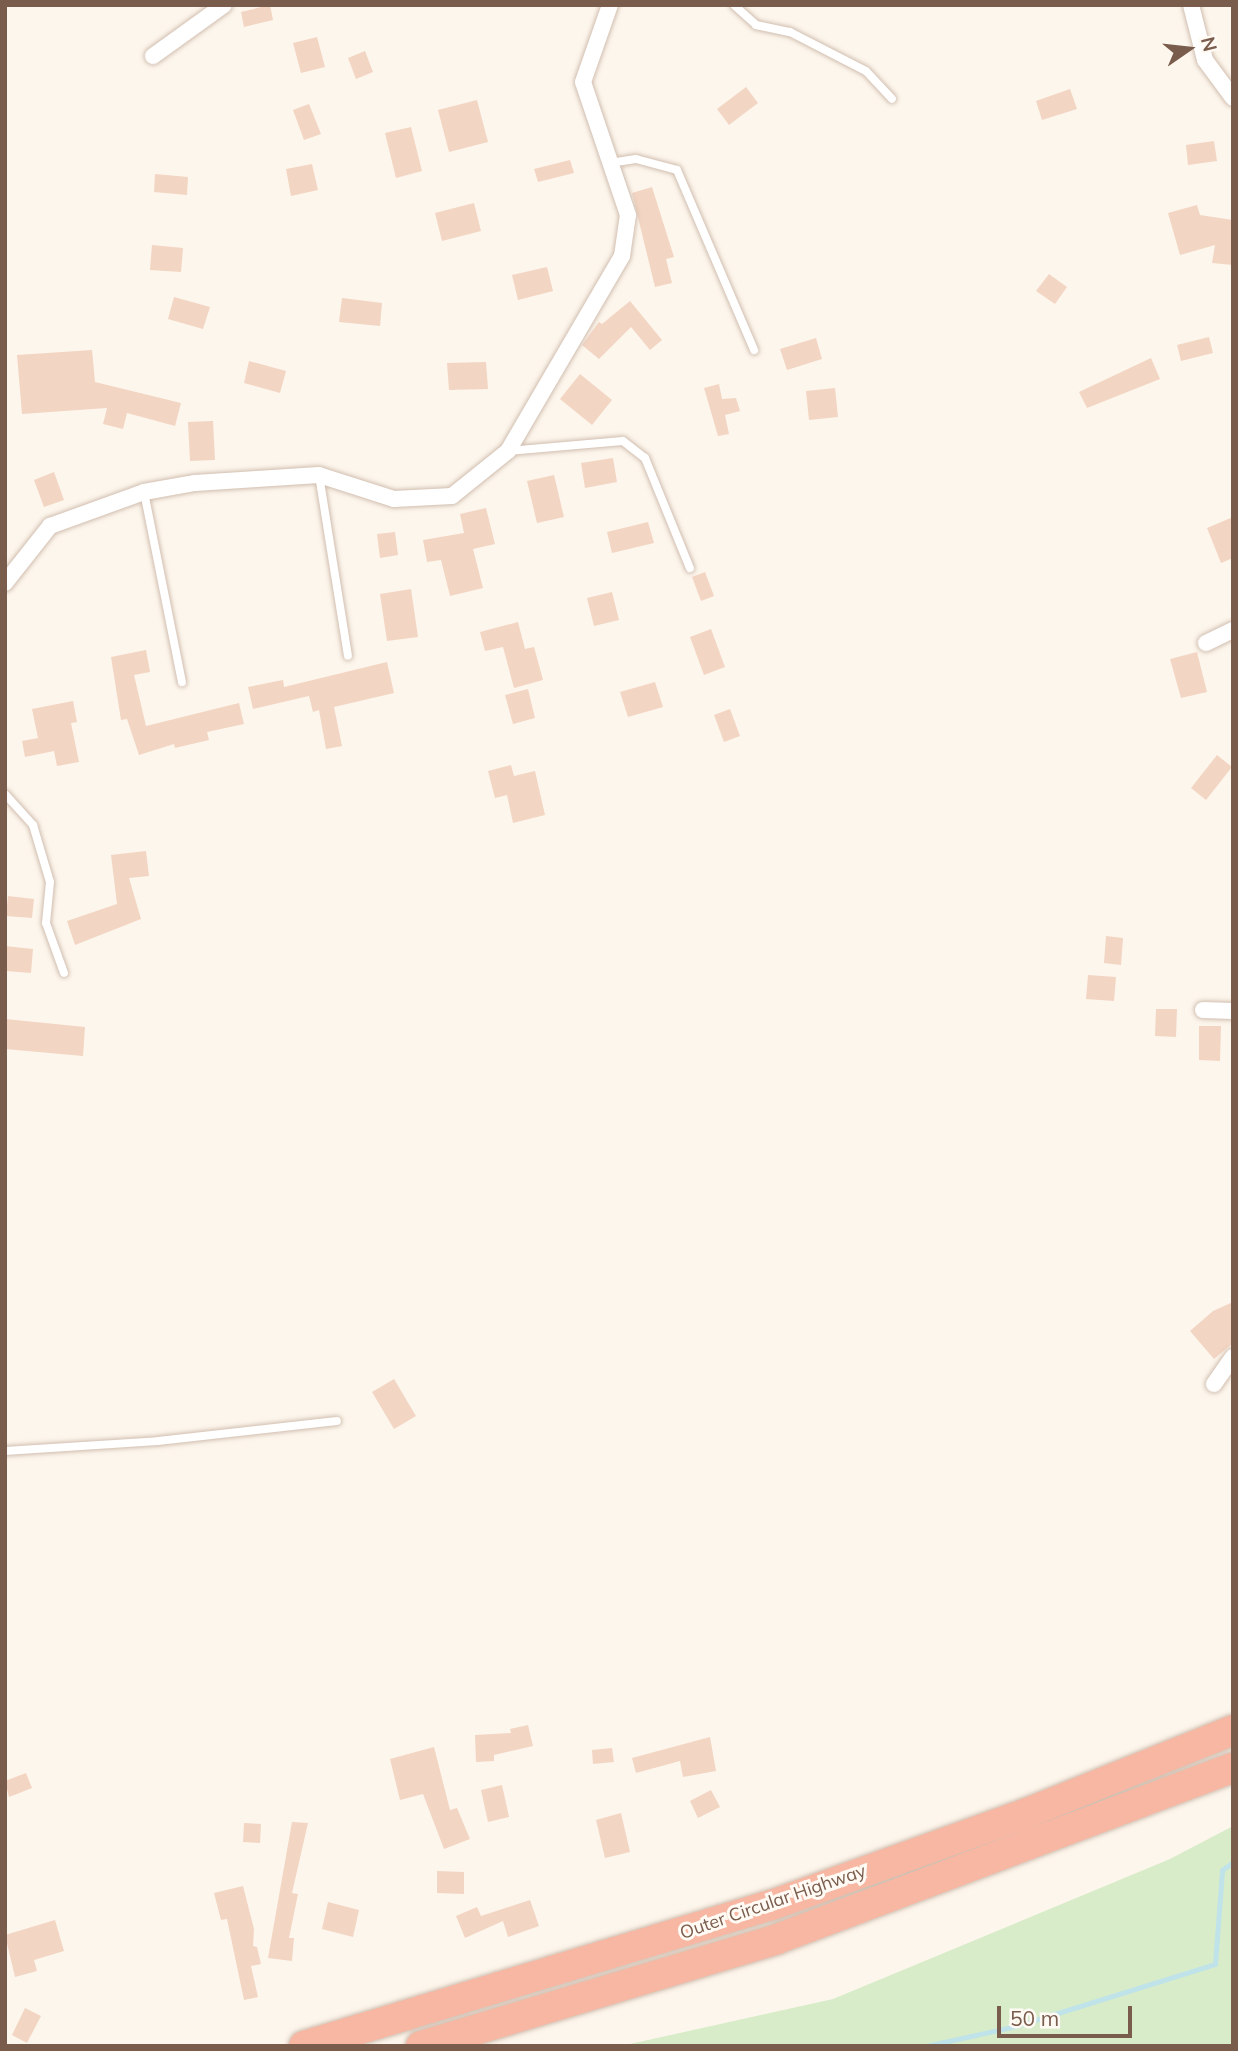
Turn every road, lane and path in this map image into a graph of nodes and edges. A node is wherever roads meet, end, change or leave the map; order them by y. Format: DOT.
graph roads {
  1 [pos="224,5"];
  2 [pos="610,5"];
  3 [pos="734,5"];
  4 [pos="1191,5"];
  5 [pos="153,56"];
  6 [pos="1233,98"];
  7 [pos="892,99"];
  8 [pos="610,163"];
  9 [pos="754,350"];
  10 [pos="508,451"];
  11 [pos="318,475"];
  12 [pos="144,492"];
  13 [pos="690,568"];
  14 [pos="5,583"];
  15 [pos="1233,630"];
  16 [pos="1206,643"];
  17 [pos="348,656"];
  18 [pos="182,682"];
  19 [pos="5,794"];
  20 [pos="64,973"];
  21 [pos="1203,1010"];
  22 [pos="1233,1011"];
  23 [pos="1233,1357"];
  24 [pos="1214,1384"];
  25 [pos="337,1421"];
  26 [pos="5,1451"];
  27 [pos="1233,1730"];
  28 [pos="1233,1768"];
  29 [pos="304,2046"];
  30 [pos="421,2046"];
  1 -- 5 [label="street"];
  2 -- 8 [label="street"];
  3 -- 7 [label="lane"];
  4 -- 6 [label="street"];
  8 -- 9 [label="lane"];
  8 -- 10 [label="street"];
  10 -- 11 [label="street"];
  10 -- 13 [label="lane"];
  11 -- 12 [label="street"];
  11 -- 17 [label="lane"];
  12 -- 14 [label="street"];
  12 -- 18 [label="lane"];
  15 -- 16 [label="street"];
  19 -- 20 [label="lane"];
  21 -- 22 [label="street"];
  23 -- 24 [label="street"];
  25 -- 26 [label="lane"];
  27 -- 29 [label="highway, Outer Circular Highway"];
  28 -- 30 [label="highway, Outer Circular Highway"];
}
